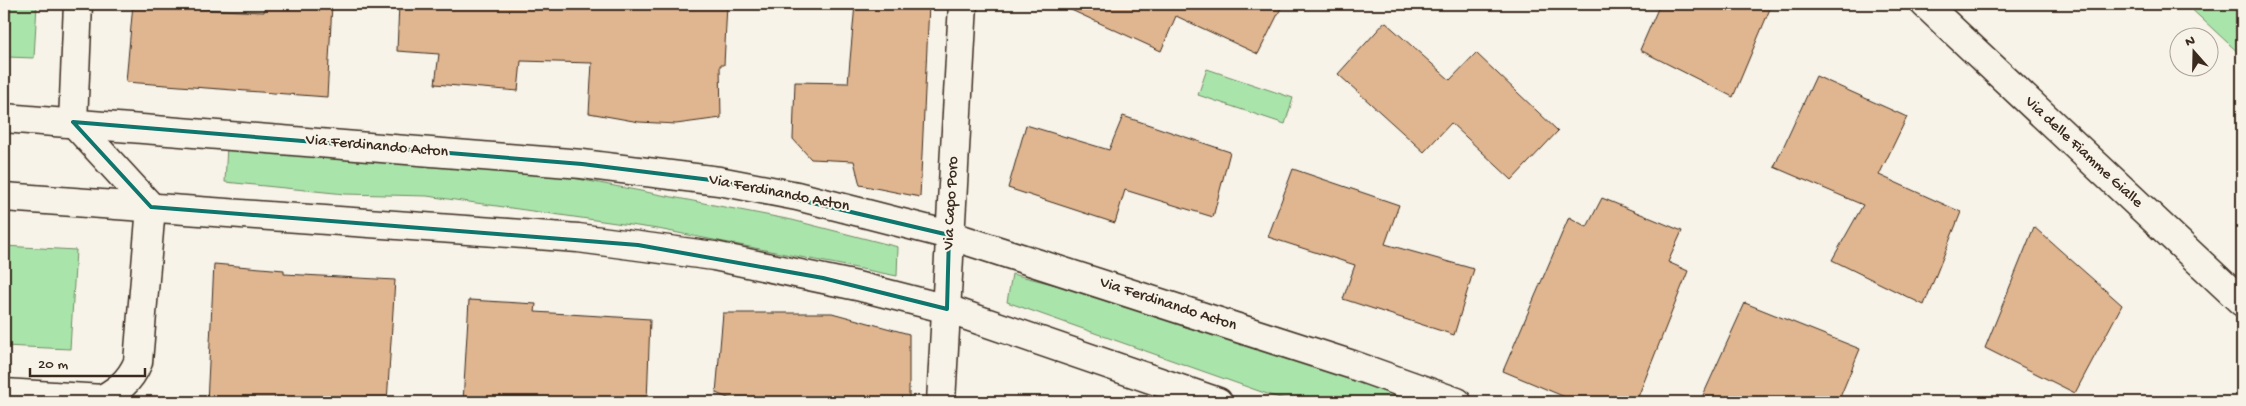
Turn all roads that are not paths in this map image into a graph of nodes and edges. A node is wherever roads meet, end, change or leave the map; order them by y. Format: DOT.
graph roads {
  1 [pos="78,4"];
  2 [pos="963,4"];
  3 [pos="1925,4"];
  4 [pos="4,118"];
  5 [pos="72,122"];
  6 [pos="4,197"];
  7 [pos="151,206"];
  8 [pos="950,235"];
  9 [pos="2242,302"];
  10 [pos="947,309"];
  11 [pos="4,393"];
  12 [pos="103,401"];
  13 [pos="941,402"];
  14 [pos="1218,402"];
  15 [pos="1457,402"];
  1 -- 5 [label="street"];
  2 -- 8 [label="street, Via Capo Poro"];
  3 -- 9 [label="street, Via delle Fiamme Gialle"];
  4 -- 5 [label="street, Via Ferdinando Acton"];
  5 -- 7 [label="street"];
  5 -- 8 [label="street, Via Ferdinando Acton"];
  6 -- 7 [label="street"];
  7 -- 10 [label="street"];
  7 -- 12 [label="street"];
  8 -- 10 [label="street, Via Capo Poro"];
  8 -- 15 [label="street, Via Ferdinando Acton"];
  10 -- 13 [label="street, Via Capo Poro"];
  10 -- 14 [label="street"];
  11 -- 12 [label="street"];
}
